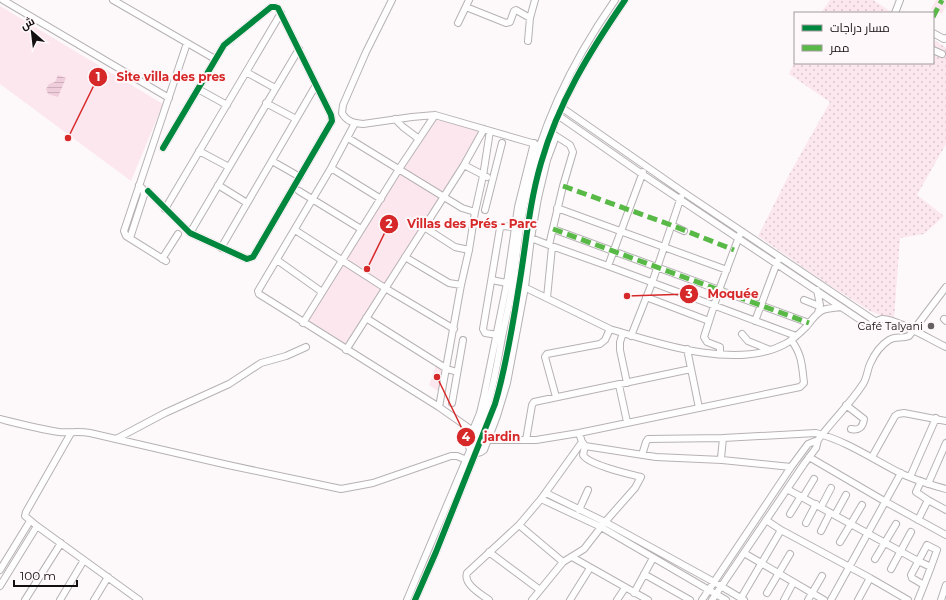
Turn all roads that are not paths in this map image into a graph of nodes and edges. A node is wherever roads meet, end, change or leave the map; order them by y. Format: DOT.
graph roads {
  1 [pos="3,0"];
  2 [pos="113,0"];
  3 [pos="392,0"];
  4 [pos="469,0"];
  5 [pos="535,0"];
  6 [pos="616,0"];
  7 [pos="625,0"];
  8 [pos="900,0"];
  9 [pos="466,6"];
  10 [pos="895,12"];
  11 [pos="281,13"];
  12 [pos="530,18"];
  13 [pos="458,23"];
  14 [pos="934,33"];
  15 [pos="946,38"];
  16 [pos="528,42"];
  17 [pos="187,43"];
  18 [pos="299,49"];
  19 [pos="934,50"];
  20 [pos="942,54"];
  21 [pos="215,59"];
  22 [pos="246,72"];
  23 [pos="316,85"];
  24 [pos="275,88"];
  25 [pos="198,89"];
  26 [pos="169,98"];
  27 [pos="266,103"];
  28 [pos="555,104"];
  29 [pos="227,105"];
  30 [pos="561,107"];
  31 [pos="552,112"];
  32 [pos="435,115"];
  33 [pos="558,116"];
  34 [pos="395,119"];
  35 [pos="296,120"];
  36 [pos="355,123"];
  37 [pos="486,133"];
  38 [pos="554,134"];
  39 [pos="348,138"];
  40 [pos="419,139"];
  41 [pos="502,143"];
  42 [pos="537,144"];
  43 [pos="163,148"];
  44 [pos="199,151"];
  45 [pos="272,161"];
  46 [pos="464,165"];
  47 [pos="646,165"];
  48 [pos="229,167"];
  49 [pos="331,168"];
  50 [pos="399,169"];
  51 [pos="642,174"];
  52 [pos="483,176"];
  53 [pos="300,177"];
  54 [pos="492,179"];
  55 [pos="218,186"];
  56 [pos="148,191"];
  57 [pos="299,191"];
  58 [pos="683,192"];
  59 [pos="443,197"];
  60 [pos="313,199"];
  61 [pos="381,199"];
  62 [pos="680,200"];
  63 [pos="247,203"];
  64 [pos="557,208"];
  65 [pos="166,209"];
  66 [pos="485,210"];
  67 [pos="475,212"];
  68 [pos="671,225"];
  69 [pos="424,227"];
  70 [pos="514,227"];
  71 [pos="361,229"];
  72 [pos="553,229"];
  73 [pos="295,230"];
  74 [pos="741,230"];
  75 [pos="621,231"];
  76 [pos="684,231"];
  77 [pos="190,233"];
  78 [pos="178,234"];
  79 [pos="531,238"];
  80 [pos="739,238"];
  81 [pos="551,246"];
  82 [pos="663,247"];
  83 [pos="221,248"];
  84 [pos="469,250"];
  85 [pos="614,252"];
  86 [pos="405,257"];
  87 [pos="779,257"];
  88 [pos="277,260"];
  89 [pos="342,260"];
  90 [pos="777,264"];
  91 [pos="608,266"];
  92 [pos="657,267"];
  93 [pos="727,270"];
  94 [pos="492,280"];
  95 [pos="652,283"];
  96 [pos="461,285"];
  97 [pos="516,285"];
  98 [pos="385,288"];
  99 [pos="719,290"];
  100 [pos="817,290"];
  101 [pos="831,291"];
  102 [pos="945,291"];
  103 [pos="322,292"];
  104 [pos="837,295"];
  105 [pos="646,297"];
  106 [pos="547,298"];
  107 [pos="829,299"];
  108 [pos="804,300"];
  109 [pos="714,305"];
  110 [pos="761,306"];
  111 [pos="821,307"];
  112 [pos="841,307"];
  113 [pos="366,318"];
  114 [pos="709,321"];
  115 [pos="755,321"];
  116 [pos="876,321"];
  117 [pos="303,323"];
  118 [pos="809,323"];
  119 [pos="454,329"];
  120 [pos="610,329"];
  121 [pos="913,330"];
  122 [pos="623,333"];
  123 [pos="742,334"];
  124 [pos="498,335"];
  125 [pos="632,336"];
  126 [pos="793,338"];
  127 [pos="463,340"];
  128 [pos="306,347"];
  129 [pos="946,347"];
  130 [pos="687,349"];
  131 [pos="346,350"];
  132 [pos="770,350"];
  133 [pos="720,354"];
  134 [pos="447,369"];
  135 [pos="691,369"];
  136 [pos="457,372"];
  137 [pos="627,383"];
  138 [pos="619,385"];
  139 [pos="556,397"];
  140 [pos="452,403"];
  141 [pos="846,405"];
  142 [pos="439,407"];
  143 [pos="699,408"];
  144 [pos="936,418"];
  145 [pos="0,419"];
  146 [pos="946,421"];
  147 [pos="627,422"];
  148 [pos="851,429"];
  149 [pos="472,431"];
  150 [pos="71,433"];
  151 [pos="579,433"];
  152 [pos="820,437"];
  153 [pos="722,438"];
  154 [pos="116,439"];
  155 [pos="488,440"];
  156 [pos="526,440"];
  157 [pos="946,442"];
  158 [pos="584,444"];
  159 [pos="474,451"];
  160 [pos="642,455"];
  161 [pos="810,457"];
  162 [pos="872,457"];
  163 [pos="466,459"];
  164 [pos="722,460"];
  165 [pos="473,462"];
  166 [pos="791,467"];
  167 [pos="901,473"];
  168 [pos="910,477"];
  169 [pos="814,479"];
  170 [pos="921,481"];
  171 [pos="928,484"];
  172 [pos="831,488"];
  173 [pos="787,489"];
  174 [pos="946,489"];
  175 [pos="588,490"];
  176 [pos="546,492"];
  177 [pos="846,495"];
  178 [pos="802,497"];
  179 [pos="541,499"];
  180 [pos="928,500"];
  181 [pos="886,502"];
  182 [pos="862,505"];
  183 [pos="818,506"];
  184 [pos="579,510"];
  185 [pos="946,510"];
  186 [pos="790,514"];
  187 [pos="833,514"];
  188 [pos="766,520"];
  189 [pos="918,520"];
  190 [pos="30,521"];
  191 [pos="806,523"];
  192 [pos="851,524"];
  193 [pos="896,524"];
  194 [pos="519,525"];
  195 [pos="603,525"];
  196 [pos="37,526"];
  197 [pos="781,530"];
  198 [pos="821,531"];
  199 [pos="911,532"];
  200 [pos="868,534"];
  201 [pos="946,535"];
  202 [pos="840,542"];
  203 [pos="61,543"];
  204 [pos="885,543"];
  205 [pos="900,551"];
  206 [pos="489,552"];
  207 [pos="744,553"];
  208 [pos="790,554"];
  209 [pos="572,556"];
  210 [pos="653,558"];
  211 [pos="875,559"];
  212 [pos="84,560"];
  213 [pos="918,561"];
  214 [pos="563,562"];
  215 [pos="761,562"];
  216 [pos="850,567"];
  217 [pos="931,567"];
  218 [pos="590,568"];
  219 [pos="891,568"];
  220 [pos="0,570"];
  221 [pos="644,574"];
  222 [pos="778,574"];
  223 [pos="822,576"];
  224 [pos="108,577"];
  225 [pos="870,578"];
  226 [pos="714,582"];
  227 [pos="793,583"];
  228 [pos="924,585"];
  229 [pos="946,585"];
  230 [pos="0,586"];
  231 [pos="722,587"];
  232 [pos="625,588"];
  233 [pos="540,590"];
  234 [pos="708,590"];
  235 [pos="634,593"];
  236 [pos="767,593"];
  237 [pos="811,594"];
  238 [pos="129,597"];
  239 [pos="714,597"];
  240 [pos="742,599"];
  241 [pos="25,600"];
  242 [pos="60,600"];
  243 [pos="94,600"];
  244 [pos="139,600"];
  245 [pos="407,600"];
  246 [pos="415,600"];
  247 [pos="489,600"];
  248 [pos="532,600"];
  249 [pos="570,600"];
  250 [pos="617,600"];
  251 [pos="648,600"];
  252 [pos="690,600"];
  253 [pos="702,600"];
  254 [pos="726,600"];
  255 [pos="784,600"];
  256 [pos="808,600"];
  257 [pos="824,600"];
  258 [pos="831,600"];
  259 [pos="858,600"];
  260 [pos="908,600"];
  261 [pos="918,600"];
  262 [pos="940,600"];
  1 -- 26 [label="street"];
  2 -- 17 [label="street"];
  3 -- 36 [label="street"];
  4 -- 9 [label="street"];
  5 -- 12 [label="street"];
  6 -- 28 [label="street"];
  7 -- 30 [label="street"];
  8 -- 10 [label="street"];
  9 -- 12 [label="street"];
  9 -- 13 [label="street"];
  11 -- 18 [label="street"];
  11 -- 21 [label="street"];
  11 -- 22 [label="street"];
  12 -- 16 [label="street"];
  14 -- 15 [label="street"];
  17 -- 21 [label="street"];
  17 -- 26 [label="street"];
  18 -- 23 [label="street"];
  18 -- 24 [label="street"];
  19 -- 20 [label="street"];
  21 -- 25 [label="street"];
  22 -- 24 [label="street"];
  22 -- 29 [label="street"];
  23 -- 35 [label="street"];
  23 -- 53 [label="street"];
  24 -- 27 [label="street"];
  25 -- 29 [label="street"];
  25 -- 43 [label="street"];
  26 -- 78 [label="street"];
  27 -- 35 [label="street"];
  27 -- 48 [label="street"];
  28 -- 30 [label="street"];
  28 -- 31 [label="street"];
  29 -- 44 [label="street"];
  30 -- 33 [label="street"];
  30 -- 47 [label="street"];
  31 -- 33 [label="street"];
  31 -- 42 [label="street"];
  32 -- 34 [label="street"];
  32 -- 37 [label="street"];
  32 -- 40 [label="street"];
  33 -- 38 [label="street"];
  33 -- 51 [label="street"];
  34 -- 36 [label="street"];
  34 -- 40 [label="street"];
  35 -- 45 [label="street"];
  36 -- 39 [label="street"];
  37 -- 42 [label="street"];
  37 -- 46 [label="street"];
  37 -- 52 [label="street"];
  38 -- 64 [label="street"];
  38 -- 79 [label="street"];
  38 -- 97 [label="street"];
  39 -- 49 [label="street"];
  39 -- 50 [label="street"];
  40 -- 50 [label="street"];
  41 -- 54 [label="street"];
  42 -- 70 [label="street"];
  42 -- 97 [label="street"];
  44 -- 48 [label="street"];
  44 -- 65 [label="street"];
  45 -- 53 [label="street"];
  45 -- 63 [label="street"];
  46 -- 52 [label="street"];
  46 -- 59 [label="street"];
  47 -- 51 [label="street"];
  47 -- 58 [label="street"];
  48 -- 55 [label="street"];
  49 -- 60 [label="street"];
  49 -- 61 [label="street"];
  50 -- 59 [label="street"];
  50 -- 61 [label="street"];
  51 -- 62 [label="street"];
  51 -- 75 [label="street"];
  52 -- 54 [label="street"];
  52 -- 67 [label="street"];
  53 -- 83 [label="street"];
  54 -- 66 [label="street"];
  55 -- 63 [label="street"];
  55 -- 77 [label="street"];
  56 -- 65 [label="street"];
  57 -- 60 [label="street"];
  58 -- 62 [label="street"];
  58 -- 74 [label="street"];
  59 -- 67 [label="street"];
  59 -- 69 [label="street"];
  60 -- 71 [label="street"];
  60 -- 73 [label="street"];
  61 -- 71 [label="street"];
  62 -- 68 [label="street"];
  62 -- 80 [label="street"];
  63 -- 83 [label="street"];
  64 -- 72 [label="street"];
  64 -- 75 [label="street"];
  65 -- 77 [label="street"];
  67 -- 84 [label="street"];
  68 -- 76 [label="street"];
  68 -- 82 [label="street"];
  69 -- 84 [label="street"];
  69 -- 86 [label="street"];
  70 -- 94 [label="street"];
  70 -- 97 [label="street"];
  71 -- 89 [label="street"];
  72 -- 81 [label="street"];
  72 -- 85 [label="street"];
  73 -- 88 [label="street"];
  73 -- 89 [label="street"];
  74 -- 80 [label="street"];
  74 -- 87 [label="street"];
  75 -- 82 [label="street"];
  75 -- 85 [label="street"];
  77 -- 83 [label="street"];
  79 -- 81 [label="street"];
  79 -- 97 [label="street"];
  80 -- 90 [label="street"];
  80 -- 93 [label="street"];
  81 -- 91 [label="street"];
  81 -- 106 [label="street"];
  82 -- 92 [label="street"];
  82 -- 93 [label="street"];
  84 -- 96 [label="street"];
  85 -- 91 [label="street"];
  85 -- 92 [label="street"];
  86 -- 96 [label="street"];
  86 -- 98 [label="street"];
  87 -- 90 [label="street"];
  87 -- 101 [label="street"];
  88 -- 103 [label="street"];
  88 -- 117 [label="street"];
  89 -- 98 [label="street"];
  89 -- 103 [label="street"];
  90 -- 100 [label="street"];
  90 -- 110 [label="street"];
  91 -- 95 [label="street"];
  92 -- 95 [label="street"];
  92 -- 99 [label="street"];
  93 -- 99 [label="street"];
  94 -- 97 [label="street"];
  94 -- 124 [label="street"];
  95 -- 105 [label="street"];
  95 -- 109 [label="street"];
  96 -- 119 [label="street"];
  97 -- 106 [label="street"];
  97 -- 124 [label="street"];
  97 -- 155 [label="street"];
  97 -- 159 [label="street"];
  98 -- 113 [label="street"];
  98 -- 119 [label="street"];
  99 -- 109 [label="street"];
  99 -- 110 [label="street"];
  100 -- 107 [label="street"];
  100 -- 111 [label="street"];
  101 -- 104 [label="street"];
  101 -- 107 [label="street"];
  102 -- 121 [label="street"];
  103 -- 117 [label="street"];
  104 -- 107 [label="street"];
  104 -- 116 [label="street"];
  105 -- 114 [label="street"];
  105 -- 125 [label="street"];
  106 -- 120 [label="street"];
  107 -- 111 [label="street"];
  107 -- 112 [label="street"];
  108 -- 111 [label="street"];
  109 -- 114 [label="street"];
  109 -- 115 [label="street"];
  110 -- 115 [label="street"];
  110 -- 118 [label="street"];
  111 -- 112 [label="street"];
  111 -- 118 [label="street"];
  112 -- 116 [label="street"];
  113 -- 131 [label="street"];
  113 -- 134 [label="street"];
  114 -- 133 [label="street"];
  115 -- 126 [label="street"];
  116 -- 121 [label="street"];
  117 -- 131 [label="street"];
  118 -- 126 [label="street"];
  119 -- 134 [label="street"];
  120 -- 122 [label="street"];
  120 -- 139 [label="street"];
  121 -- 129 [label="street"];
  121 -- 141 [label="street"];
  122 -- 125 [label="street"];
  122 -- 137 [label="street"];
  123 -- 132 [label="street"];
  124 -- 149 [label="street"];
  125 -- 130 [label="street"];
  126 -- 132 [label="street"];
  126 -- 143 [label="street"];
  127 -- 136 [label="street"];
  128 -- 154 [label="street"];
  130 -- 133 [label="street"];
  130 -- 135 [label="street"];
  131 -- 142 [label="street"];
  132 -- 133 [label="street"];
  134 -- 136 [label="street"];
  134 -- 142 [label="street"];
  135 -- 137 [label="street"];
  135 -- 143 [label="street"];
  136 -- 140 [label="street"];
  137 -- 138 [label="street"];
  138 -- 139 [label="street"];
  138 -- 147 [label="street"];
  139 -- 156 [label="street"];
  141 -- 148 [label="street"];
  141 -- 152 [label="street"];
  142 -- 149 [label="street"];
  143 -- 147 [label="street"];
  144 -- 146 [label="street"];
  144 -- 162 [label="street"];
  144 -- 168 [label="street"];
  145 -- 150 [label="street"];
  147 -- 151 [label="street"];
  149 -- 159 [label="street"];
  150 -- 154 [label="street"];
  150 -- 190 [label="street"];
  151 -- 156 [label="street"];
  151 -- 158 [label="street"];
  152 -- 153 [label="street"];
  152 -- 161 [label="street"];
  152 -- 162 [label="street"];
  152 -- 166 [label="street"];
  153 -- 160 [label="street"];
  153 -- 164 [label="street"];
  154 -- 163 [label="street"];
  155 -- 156 [label="street"];
  155 -- 159 [label="street"];
  157 -- 171 [label="street"];
  158 -- 160 [label="street"];
  158 -- 176 [label="street"];
  158 -- 195 [label="street"];
  159 -- 163 [label="street"];
  159 -- 165 [label="street"];
  160 -- 164 [label="street"];
  161 -- 173 [label="street"];
  161 -- 181 [label="street"];
  162 -- 167 [label="street"];
  163 -- 165 [label="street"];
  163 -- 245 [label="street"];
  164 -- 166 [label="street"];
  165 -- 246 [label="street"];
  166 -- 226 [label="street"];
  167 -- 168 [label="street"];
  167 -- 181 [label="street"];
  168 -- 170 [label="street"];
  169 -- 178 [label="street"];
  170 -- 171 [label="street"];
  170 -- 180 [label="street"];
  171 -- 174 [label="street"];
  172 -- 183 [label="street"];
  173 -- 178 [label="street"];
  173 -- 188 [label="street"];
  175 -- 184 [label="street"];
  176 -- 179 [label="street"];
  176 -- 184 [label="street"];
  177 -- 187 [label="street"];
  178 -- 183 [label="street"];
  178 -- 186 [label="street"];
  179 -- 194 [label="street"];
  179 -- 195 [label="street"];
  180 -- 185 [label="street"];
  180 -- 189 [label="street"];
  181 -- 189 [label="street"];
  181 -- 200 [label="street"];
  182 -- 192 [label="street"];
  183 -- 187 [label="street"];
  183 -- 191 [label="street"];
  184 -- 195 [label="street"];
  187 -- 192 [label="street"];
  187 -- 198 [label="street"];
  188 -- 197 [label="street"];
  188 -- 207 [label="street"];
  189 -- 201 [label="street"];
  190 -- 196 [label="street"];
  190 -- 220 [label="street"];
  192 -- 200 [label="street"];
  192 -- 202 [label="street"];
  193 -- 204 [label="street"];
  194 -- 206 [label="street"];
  194 -- 214 [label="street"];
  195 -- 209 [label="street"];
  195 -- 210 [label="street"];
  195 -- 226 [label="street"];
  196 -- 203 [label="street"];
  196 -- 230 [label="street"];
  197 -- 215 [label="street"];
  197 -- 216 [label="street"];
  199 -- 205 [label="street"];
  200 -- 204 [label="street"];
  200 -- 216 [label="street"];
  203 -- 212 [label="street"];
  203 -- 241 [label="street"];
  204 -- 205 [label="street"];
  204 -- 211 [label="street"];
  205 -- 213 [label="street"];
  205 -- 219 [label="street"];
  206 -- 233 [label="street"];
  206 -- 247 [label="street"];
  207 -- 215 [label="street"];
  207 -- 231 [label="street"];
  208 -- 222 [label="street"];
  209 -- 214 [label="street"];
  209 -- 218 [label="street"];
  210 -- 221 [label="street"];
  210 -- 234 [label="street"];
  212 -- 224 [label="street"];
  212 -- 242 [label="street"];
  213 -- 217 [label="street"];
  213 -- 217 [label="street"];
  213 -- 228 [label="street"];
  214 -- 233 [label="street"];
  215 -- 222 [label="street"];
  215 -- 240 [label="street"];
  216 -- 225 [label="street"];
  216 -- 258 [label="street"];
  217 -- 228 [label="street"];
  218 -- 232 [label="street"];
  218 -- 249 [label="street"];
  221 -- 235 [label="street"];
  221 -- 252 [label="street"];
  222 -- 227 [label="street"];
  222 -- 236 [label="street"];
  223 -- 237 [label="street"];
  224 -- 238 [label="street"];
  224 -- 243 [label="street"];
  225 -- 259 [label="street"];
  225 -- 260 [label="street"];
  226 -- 231 [label="street"];
  226 -- 234 [label="street"];
  227 -- 237 [label="street"];
  227 -- 255 [label="street"];
  228 -- 261 [label="street"];
  229 -- 262 [label="street"];
  231 -- 239 [label="street"];
  231 -- 240 [label="street"];
  232 -- 235 [label="street"];
  232 -- 250 [label="street"];
  233 -- 248 [label="street"];
  234 -- 239 [label="street"];
  234 -- 253 [label="street"];
  235 -- 251 [label="street"];
  237 -- 256 [label="street"];
  237 -- 257 [label="street"];
  238 -- 244 [label="street"];
  239 -- 254 [label="street"];
}
